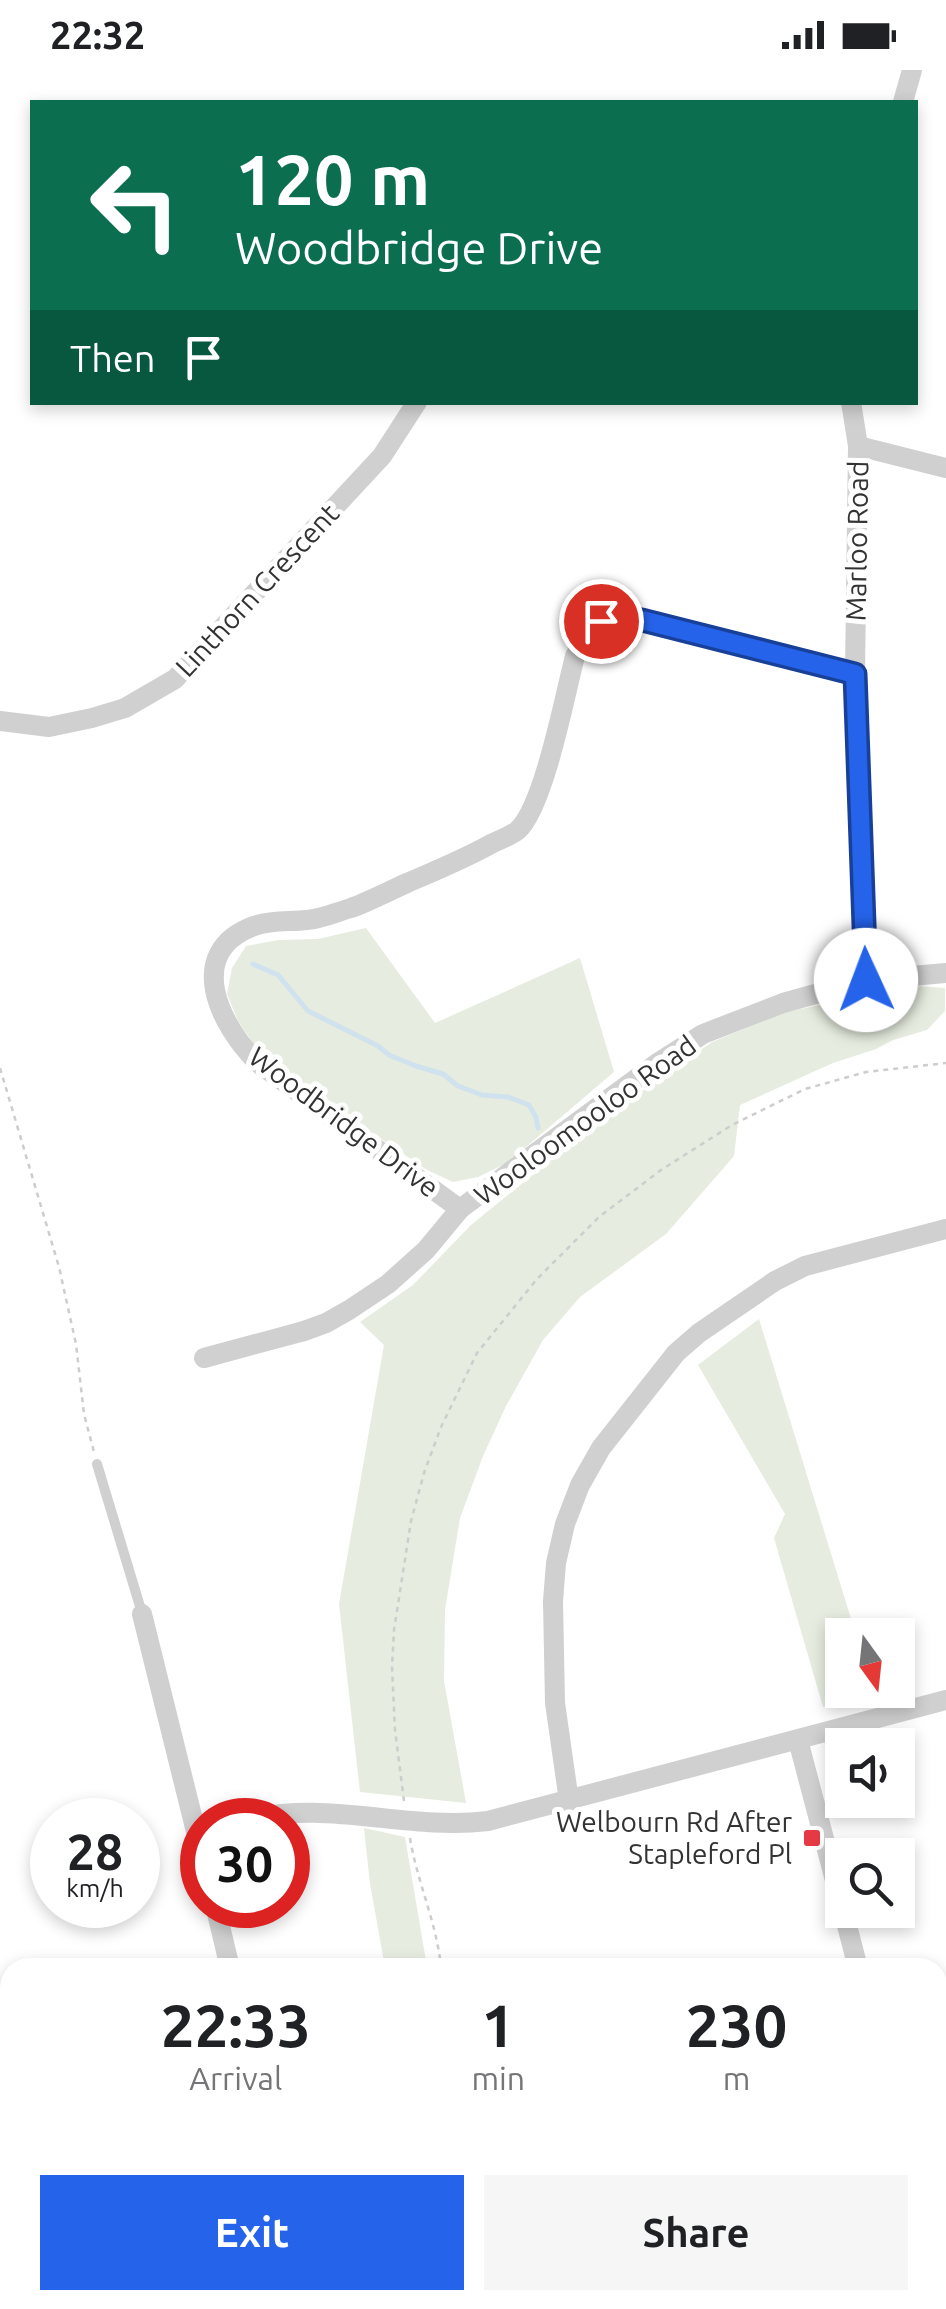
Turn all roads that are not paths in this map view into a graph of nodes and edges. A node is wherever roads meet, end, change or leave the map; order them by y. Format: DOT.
graph roads {
  1 [pos="912,70"];
  2 [pos="904,100"];
  3 [pos="414,405"];
  4 [pos="851,405"];
  5 [pos="858,446"];
  6 [pos="946,468"];
  7 [pos="855,674"];
  8 [pos="0,721"];
  9 [pos="946,973"];
  10 [pos="866,980"];
  11 [pos="460,1209"];
  12 [pos="946,1229"];
  13 [pos="204,1358"];
  14 [pos="97,1464"];
  15 [pos="142,1614"];
  16 [pos="946,1700"];
  17 [pos="798,1740"];
  18 [pos="191,1798"];
  19 [pos="569,1801"];
  20 [pos="310,1811"];
  21 [pos="825,1841"];
  22 [pos="220,1928"];
  23 [pos="846,1928"];
  24 [pos="228,1958"];
  25 [pos="852,1958"];
  1 -- 2 [label="street"];
  3 -- 8 [label="street, Linthorn Crescent"];
  4 -- 5 [label="street, Marloo Road"];
  5 -- 6 [label="street"];
  5 -- 7 [label="street, Marloo Road"];
  7 -- 10 [label="street, Marloo Road"];
  7 -- 11 [label="street, Woodbridge Drive"];
  9 -- 10 [label="street, Wooloomooloo Road"];
  10 -- 11 [label="street, Wooloomooloo Road"];
  11 -- 13 [label="street, Wooloomooloo Road"];
  12 -- 19 [label="street"];
  14 -- 15 [label="lane"];
  15 -- 18 [label="street"];
  16 -- 17 [label="street"];
  17 -- 19 [label="street"];
  17 -- 21 [label="street"];
  19 -- 20 [label="street"];
  22 -- 24 [label="street"];
  23 -- 25 [label="street"];
}
